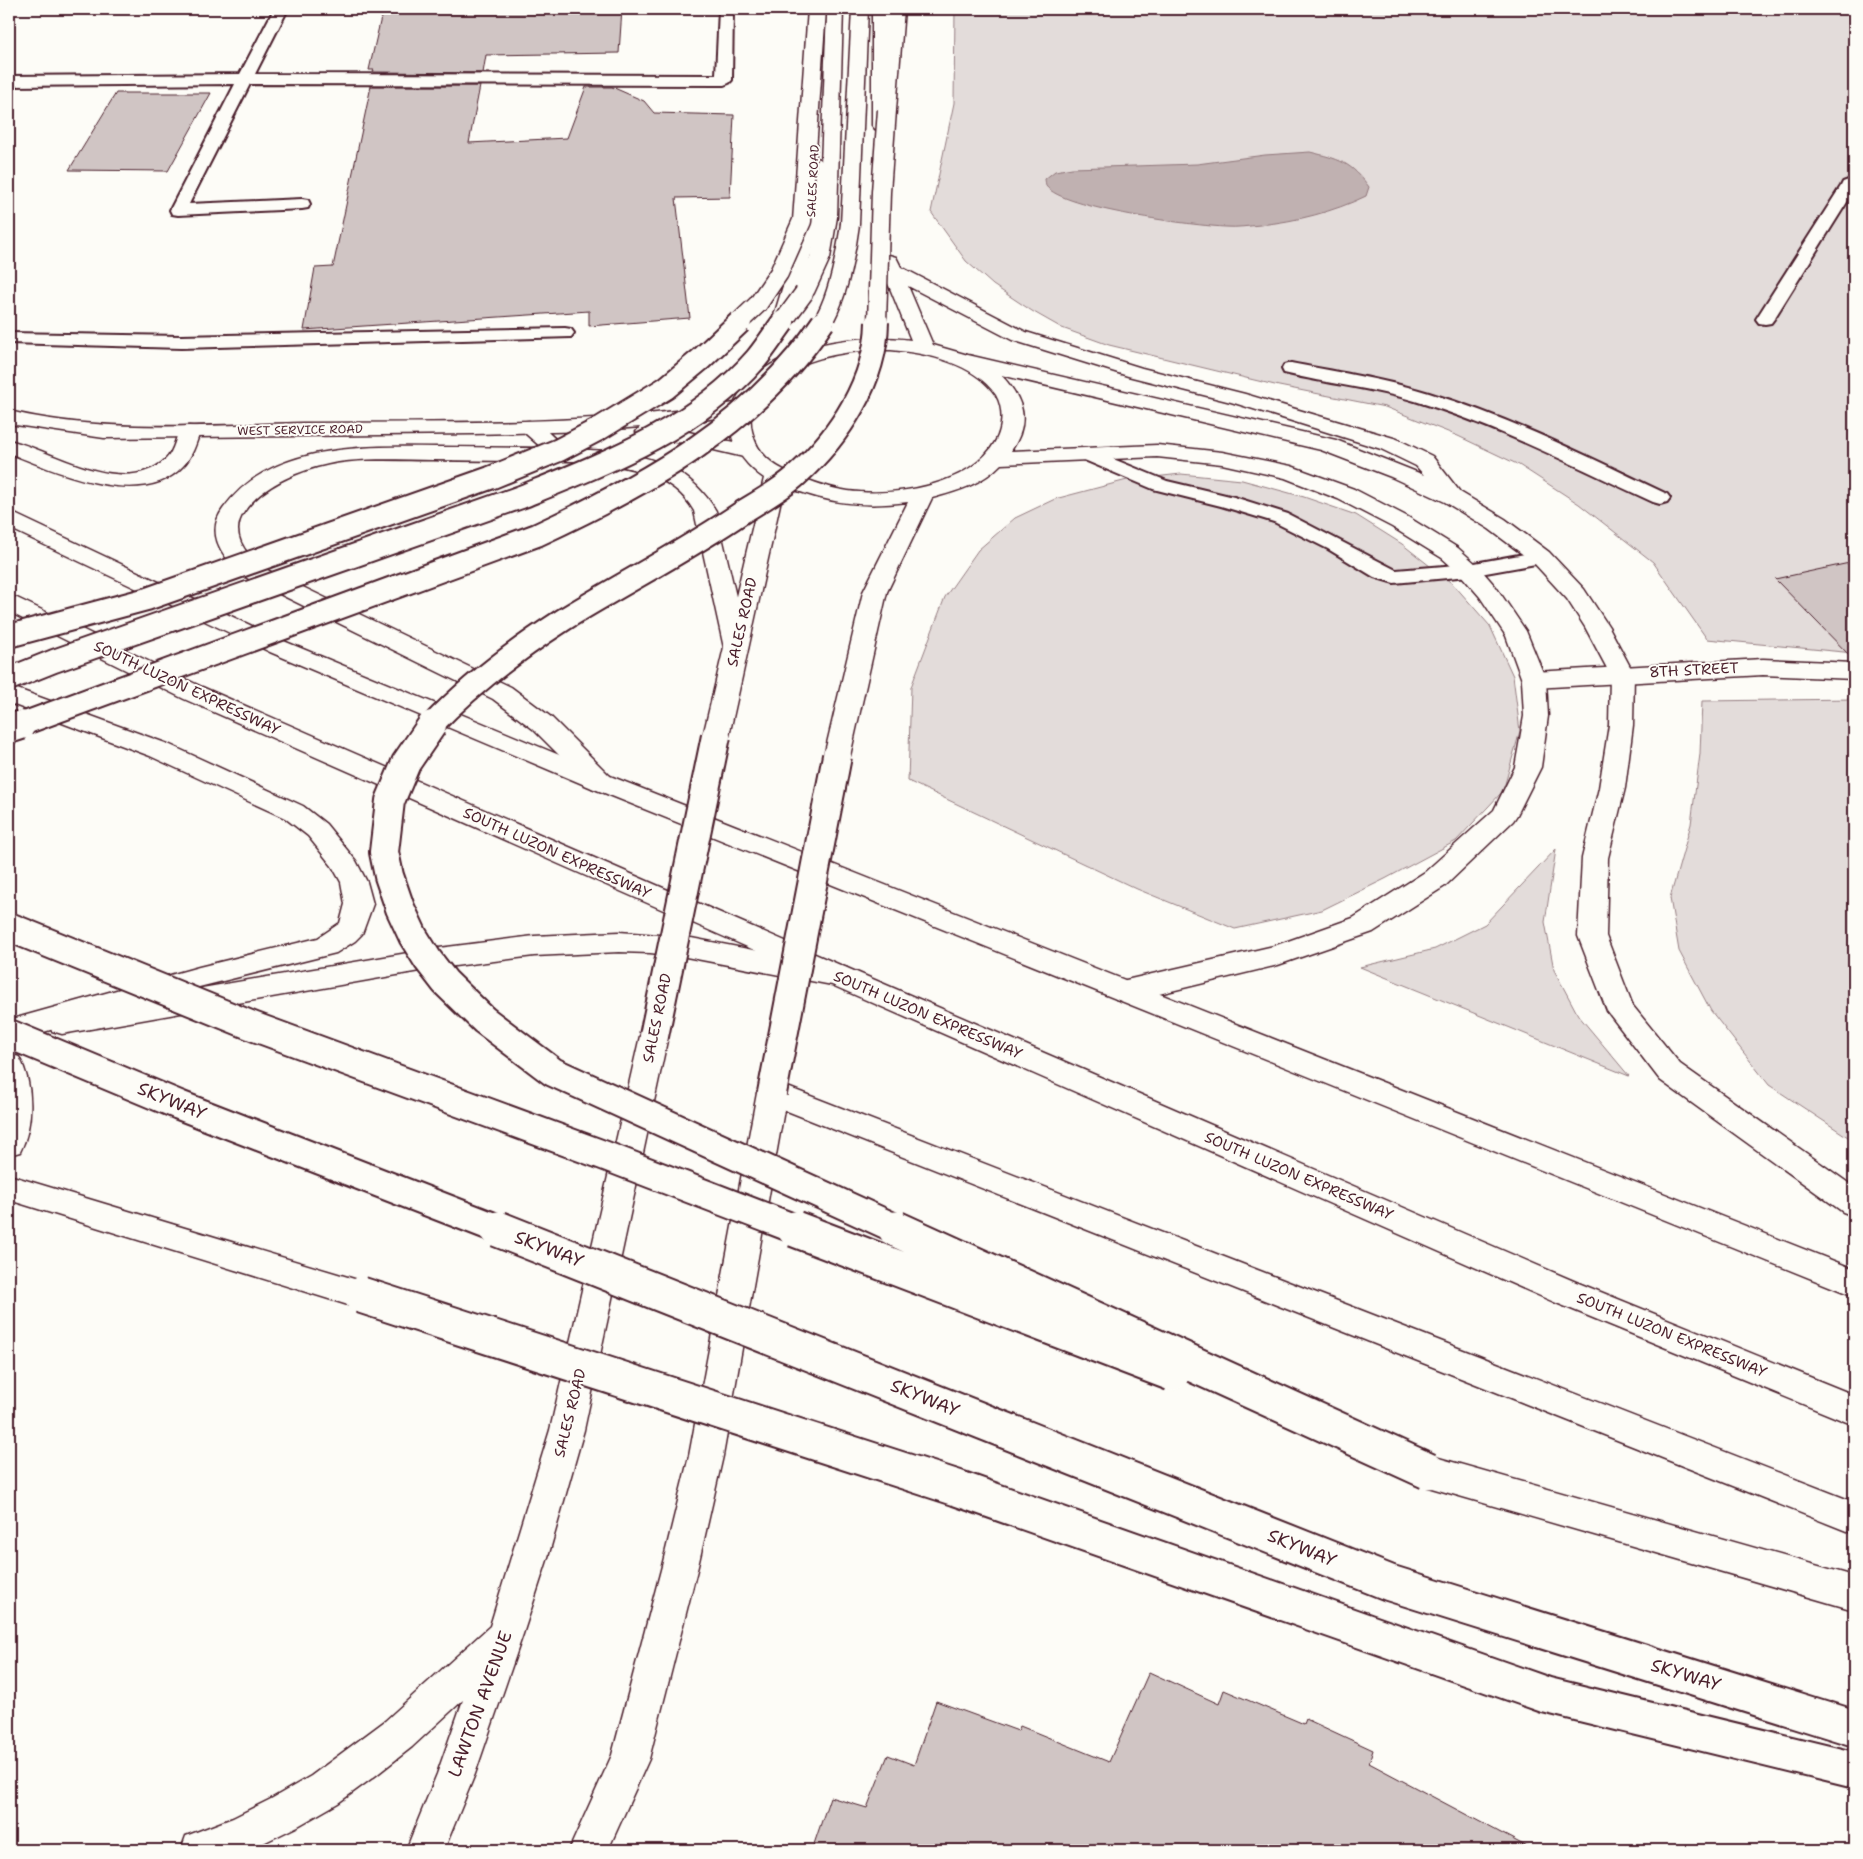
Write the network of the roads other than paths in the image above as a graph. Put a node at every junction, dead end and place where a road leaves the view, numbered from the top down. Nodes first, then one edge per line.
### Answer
1 (281, 9) edge
2 (726, 9) edge
3 (817, 9) edge
4 (822, 9) edge
5 (835, 9) edge
6 (860, 9) edge
7 (880, 9) edge
8 (896, 9) edge
9 (245, 79) junction
10 (9, 81) edge
11 (1854, 183) edge
12 (302, 204) dead end
13 (800, 264) junction
14 (892, 270) junction
15 (1765, 319) dead end
16 (565, 333) dead end
17 (9, 338) edge
18 (925, 349) junction
19 (962, 360) junction
20 (1291, 369) dead end
21 (766, 377) junction
22 (741, 408) junction
23 (9, 416) edge
24 (593, 425) junction
25 (529, 427) junction
26 (189, 432) junction
27 (646, 432) junction
28 (9, 446) edge
29 (748, 452) junction
30 (574, 455) junction
31 (1089, 455) junction
32 (997, 458) junction
33 (775, 476) junction
34 (923, 494) junction
35 (1453, 497) junction
36 (1660, 498) dead end
37 (9, 520) edge
38 (1541, 557) junction
39 (1469, 570) junction
40 (9, 603) edge
41 (9, 636) edge
42 (736, 648) junction
43 (1854, 672) edge
44 (1622, 674) junction
45 (9, 679) edge
46 (1534, 680) junction
47 (9, 694) edge
48 (9, 728) edge
49 (601, 782) junction
50 (9, 927) edge
51 (837, 975) junction
52 (1126, 991) junction
53 (9, 1032) edge
54 (9, 1065) edge
55 (772, 1093) junction
56 (9, 1143) edge
57 (9, 1187) edge
58 (1854, 1204) edge
59 (1854, 1283) edge
60 (1854, 1410) edge
61 (1428, 1471) junction
62 (1854, 1518) edge
63 (530, 1557) joint
64 (1854, 1593) edge
65 (505, 1634) junction
66 (1854, 1728) edge
67 (1854, 1770) edge
68 (200, 1850) edge
69 (425, 1850) edge
70 (588, 1850) edge

1 - 9 lane
2 - 9 lane
3 - 41 main road, bridge
4 - 13 main road, SALES ROAD
5 - 45 main road, bridge
6 - 48 main road, bridge
7 - 14 main road
8 - 61 main road, bridge
9 - 10 lane
9 - 12 lane
11 - 15 lane
13 - 21 main road, SALES ROAD
13 - 24 main road
14 - 18 main road
14 - 35 main road
16 - 17 lane
18 - 19 main road
18 - 21 main road
19 - 32 main road
19 - 35 main road
20 - 36 lane
21 - 22 main road
22 - 24 main road, WEST SERVICE ROAD
22 - 29 main road
23 - 26 main road, WEST SERVICE ROAD
24 - 25 main road, WEST SERVICE ROAD
24 - 27 main road, WEST SERVICE ROAD
25 - 26 main road, WEST SERVICE ROAD
25 - 30 main road
26 - 28 main road
27 - 29 main road, WEST SERVICE ROAD
27 - 30 main road
29 - 33 main road
30 - 42 main road
30 - 49 main road
31 - 32 main road
31 - 39 lane
31 - 39 main road
32 - 34 main road
33 - 34 main road
33 - 42 main road, SALES ROAD
34 - 55 main road, bridge
35 - 38 main road
37 - 49 main road
38 - 39 lane
38 - 44 main road
39 - 46 main road
40 - 51 main road, SOUTH LUZON EXPRESSWAY
42 - 63 main road, SALES ROAD, bridge
43 - 44 main road, 8TH STREET
44 - 46 main road, 8TH STREET
44 - 58 main road
46 - 52 main road
47 - 53 main road
49 - 52 main road
50 - 61 main road, bridge
51 - 53 main road
51 - 60 main road, SOUTH LUZON EXPRESSWAY
52 - 59 main road
53 - 66 main road, SKYWAY, bridge
54 - 56 main road
55 - 62 main road
55 - 70 main road, bridge
57 - 67 main road, bridge
61 - 64 main road
63 - 65 main road, LAWTON AVENUE
65 - 68 main road
65 - 69 main road, LAWTON AVENUE

